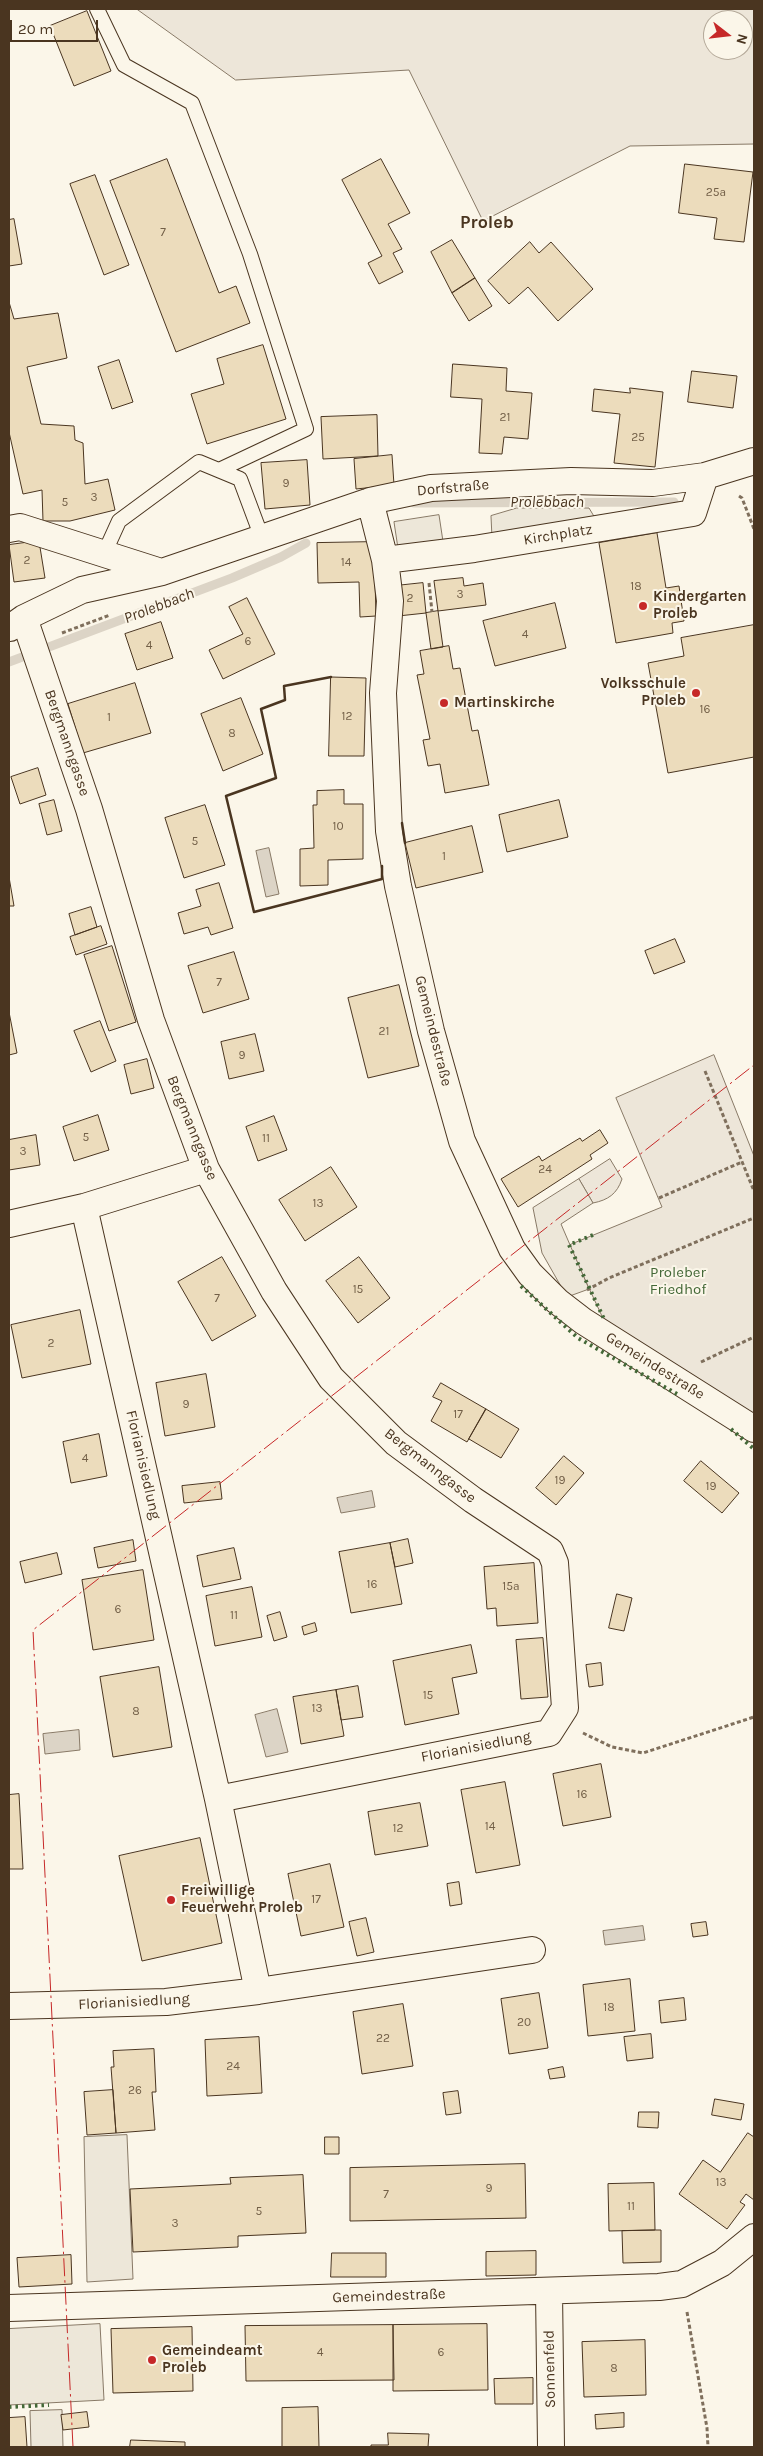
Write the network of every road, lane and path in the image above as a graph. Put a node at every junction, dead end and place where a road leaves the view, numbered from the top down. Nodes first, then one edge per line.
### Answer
1 (97, 9) edge
2 (753, 464) edge
3 (219, 470) junction
4 (705, 476) junction
5 (696, 506) junction
6 (372, 510) junction
7 (9, 529) edge
8 (754, 529) edge
9 (262, 538) junction
10 (104, 554) junction
11 (385, 560) junction
12 (162, 572) junction
13 (16, 624) edge
14 (705, 1071) dead end
15 (742, 1162) junction
16 (206, 1169) junction
17 (754, 1191) edge
18 (659, 1198) dead end
19 (84, 1207) junction
20 (754, 1218) edge
21 (9, 1224) edge
22 (589, 1289) dead end
23 (754, 1337) edge
24 (679, 1380) junction
25 (754, 1429) edge
26 (565, 1708) junction
27 (754, 1717) edge
28 (218, 1799) junction
29 (532, 1950) dead end
30 (258, 1991) junction
31 (9, 2006) edge
32 (754, 2237) edge
33 (682, 2284) junction
34 (549, 2290) junction
35 (9, 2308) edge
36 (551, 2447) edge
37 (708, 2447) edge

1 - 3 lane
2 - 4 street, Dorfstraße
3 - 9 lane
3 - 10 lane
4 - 5 street
4 - 6 street, Dorfstraße
5 - 8 path
5 - 11 street, Kirchplatz
6 - 9 street, Dorfstraße
6 - 11 street, Gemeindestraße
7 - 10 street
9 - 12 street, Dorfstraße
10 - 12 street
11 - 24 street, Gemeindestraße
12 - 13 street, Dorfstraße
13 - 16 street, Bergmanngasse
14 - 15 path
15 - 17 path
15 - 18 path
16 - 19 street
16 - 26 street, Bergmanngasse
19 - 21 street
19 - 28 street, Florianisiedlung
20 - 22 path
23 - 24 path
24 - 25 street, Gemeindestraße
26 - 27 path
26 - 28 street, Florianisiedlung
28 - 30 street, Florianisiedlung
29 - 30 street, Florianisiedlung
30 - 31 street, Florianisiedlung
32 - 33 street, Gemeindestraße
33 - 34 street, Gemeindestraße
33 - 37 path
34 - 35 street, Gemeindestraße
34 - 36 street, Sonnenfeld

